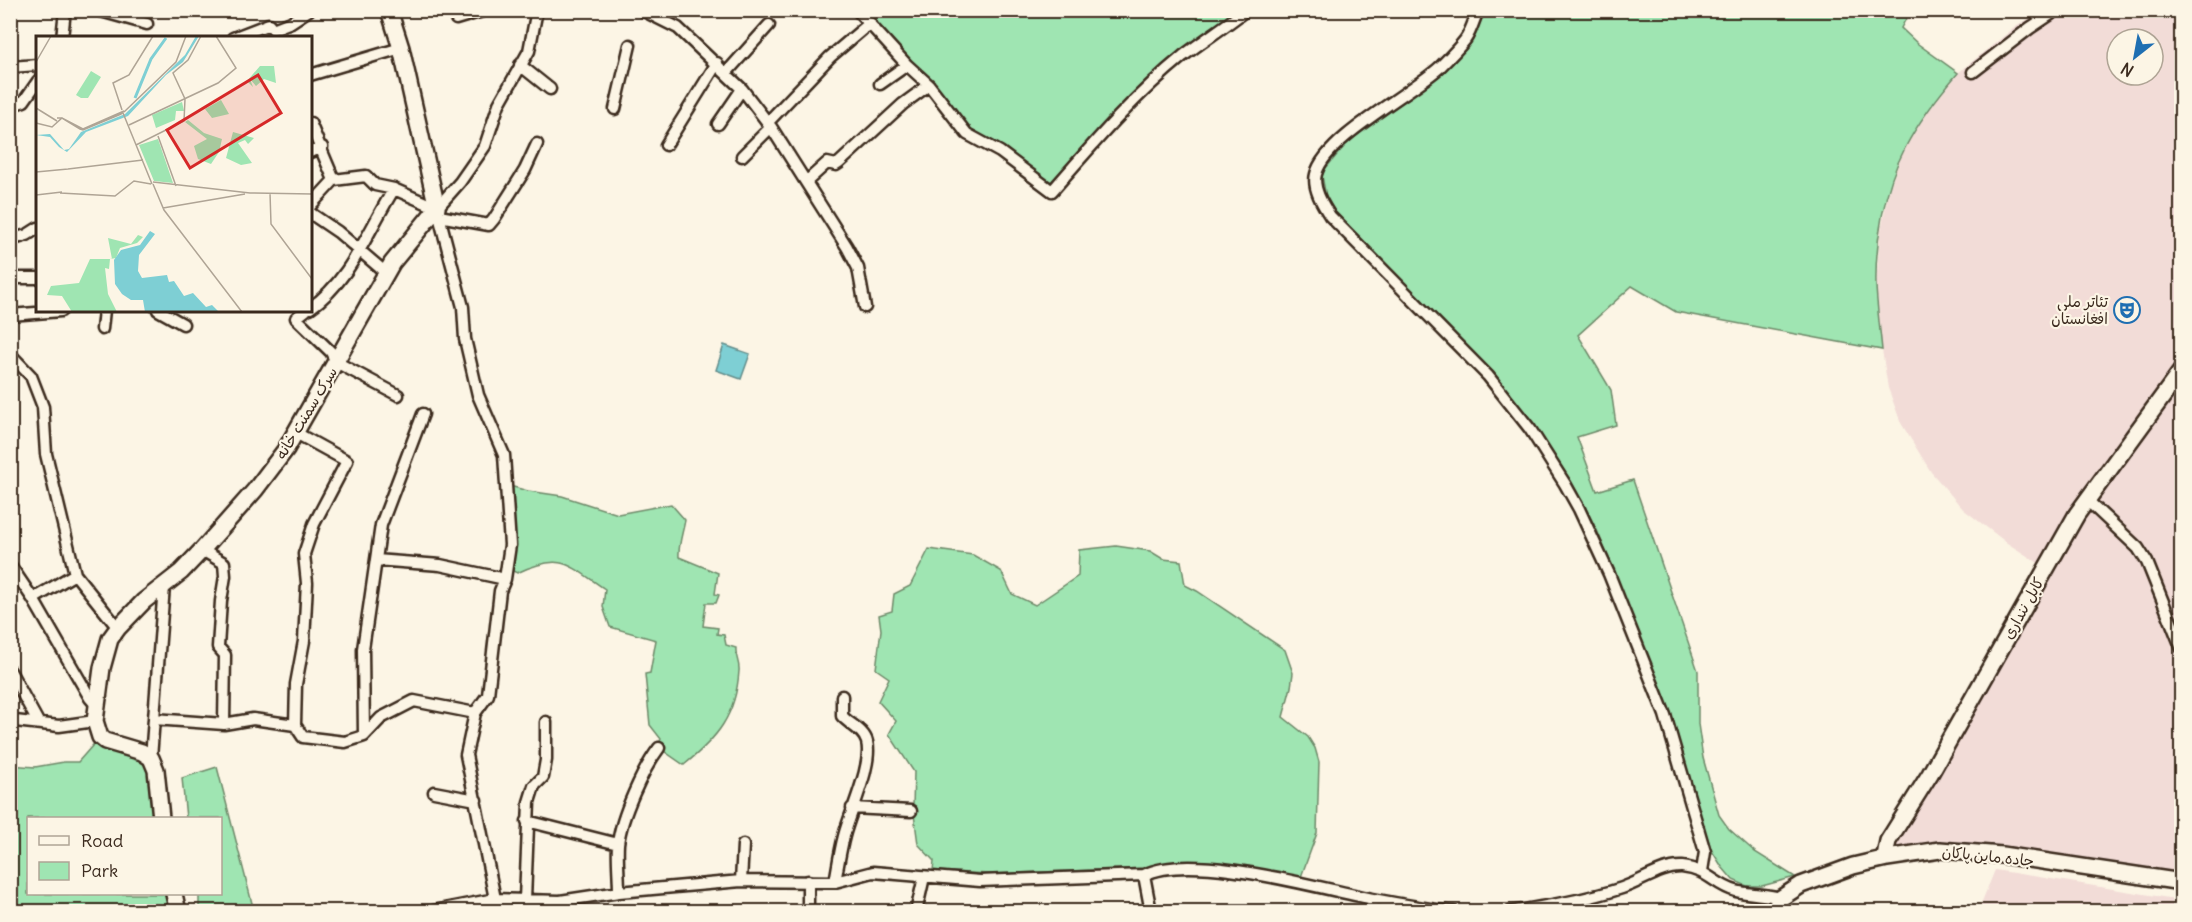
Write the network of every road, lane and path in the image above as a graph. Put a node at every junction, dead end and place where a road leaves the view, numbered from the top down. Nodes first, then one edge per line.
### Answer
1 (65, 10) edge
2 (97, 10) edge
3 (309, 10) edge
4 (389, 10) edge
5 (452, 10) edge
6 (486, 10) edge
7 (537, 10) edge
8 (642, 10) edge
9 (857, 10) edge
10 (1246, 10) edge
11 (1478, 10) edge
12 (2054, 12) edge
13 (870, 23) junction
14 (147, 24) dead end
15 (769, 25) dead end
16 (62, 36) edge
17 (237, 36) edge
18 (630, 45) dead end
19 (401, 48) junction
20 (717, 63) junction
21 (36, 65) edge
22 (520, 65) junction
23 (907, 65) junction
24 (10, 67) edge
25 (727, 72) junction
26 (1973, 72) dead end
27 (312, 74) edge
28 (36, 84) edge
29 (880, 84) dead end
30 (929, 85) junction
31 (550, 89) dead end
32 (742, 89) junction
33 (10, 106) edge
34 (615, 109) dead end
35 (718, 124) dead end
36 (769, 125) junction
37 (312, 127) edge
38 (537, 144) dead end
39 (666, 145) dead end
40 (322, 147) junction
41 (312, 151) edge
42 (742, 156) dead end
43 (334, 180) junction
44 (806, 182) junction
45 (394, 189) junction
46 (312, 204) edge
47 (438, 212) junction
48 (312, 214) edge
49 (36, 229) edge
50 (10, 240) edge
51 (358, 251) junction
52 (386, 273) junction
53 (10, 278) edge
54 (36, 278) edge
55 (312, 307) edge
56 (865, 308) dead end
57 (48, 312) edge
58 (104, 312) edge
59 (162, 312) edge
60 (304, 312) edge
61 (10, 315) edge
62 (183, 324) dead end
63 (102, 329) dead end
64 (12, 359) edge
65 (336, 363) junction
66 (2181, 370) edge
67 (398, 395) dead end
68 (423, 414) dead end
69 (296, 433) junction
70 (2088, 501) junction
71 (202, 550) junction
72 (376, 561) junction
73 (10, 565) edge
74 (75, 574) junction
75 (505, 579) junction
76 (164, 586) junction
77 (33, 599) junction
78 (118, 628) junction
79 (2181, 649) edge
80 (10, 671) edge
81 (842, 696) dead end
82 (475, 713) junction
83 (96, 714) junction
84 (10, 717) edge
85 (154, 719) junction
86 (38, 722) junction
87 (546, 722) dead end
88 (224, 724) junction
89 (295, 725) junction
90 (364, 736) junction
91 (659, 748) dead end
92 (151, 758) junction
93 (434, 792) dead end
94 (476, 800) junction
95 (852, 808) junction
96 (911, 811) dead end
97 (161, 817) edge
98 (527, 821) junction
99 (618, 844) junction
100 (743, 845) dead end
101 (1887, 858) junction
102 (1702, 871) junction
103 (1144, 875) junction
104 (924, 877) junction
105 (741, 881) junction
106 (808, 881) junction
107 (835, 882) junction
108 (2181, 882) edge
109 (619, 892) junction
110 (174, 895) edge
111 (495, 899) junction
112 (519, 899) junction
113 (1372, 899) junction
114 (1777, 905) edge
115 (559, 906) edge
116 (178, 912) edge
117 (428, 912) edge
118 (514, 912) edge
119 (808, 912) edge
120 (916, 912) edge
121 (1151, 912) edge
122 (1371, 912) edge
123 (1454, 912) edge
124 (1510, 912) edge

1 - 16 street
2 - 14 street
3 - 17 street
4 - 19 street
5 - 6 street
7 - 22 street
8 - 20 street
9 - 13 street
10 - 30 street
11 - 102 street
12 - 26 street
13 - 23 street
13 - 36 street
15 - 25 street
18 - 34 street
19 - 27 street
19 - 47 street
20 - 25 street
20 - 39 street
21 - 24 street
22 - 31 street
22 - 47 street
23 - 29 street
23 - 30 street
25 - 32 street
28 - 33 street
30 - 44 street
32 - 35 street
32 - 36 street
36 - 42 street
36 - 44 street
37 - 40 street
38 - 47 street
40 - 41 street
40 - 43 street
43 - 45 street
43 - 46 street
44 - 56 street
45 - 47 street
45 - 51 street
47 - 52 street, سرک سمنت خانه
47 - 75 street
48 - 51 street
49 - 50 street
51 - 52 street
51 - 55 street
52 - 65 street, سرک سمنت خانه
53 - 54 street
57 - 61 street
58 - 63 street
59 - 62 street
60 - 65 street
64 - 74 street
65 - 67 street
65 - 69 street, سرک سمنت خانه
66 - 70 street, کابل ننداری
68 - 72 street
69 - 71 street, سرک سمنت خانه
69 - 89 street
70 - 79 street
70 - 101 street, کابل ننداری
71 - 76 street, سرک سمنت خانه
71 - 88 street
72 - 75 street
72 - 90 street
73 - 77 street
74 - 77 street
74 - 78 street
75 - 82 street
76 - 78 street, سرک سمنت خانه
76 - 85 street
77 - 83 street
78 - 83 street, سرک سمنت خانه
80 - 86 street
81 - 95 street
82 - 90 street
82 - 94 street
83 - 86 street
83 - 92 street
84 - 86 street
85 - 88 street
85 - 92 street
87 - 98 street
88 - 89 street
89 - 90 street
91 - 99 street
92 - 97 street
93 - 94 street
94 - 111 street
95 - 96 street
95 - 107 street
98 - 99 street
98 - 112 street
99 - 109 street
100 - 105 street
101 - 108 street, جاده ماین پاکان
101 - 114 street, جاده ماین پاکان
102 - 114 street
102 - 124 street
103 - 104 street
103 - 113 street
103 - 121 street
104 - 107 street
104 - 120 street
105 - 106 street
105 - 109 street
106 - 107 street
106 - 119 street
109 - 115 street
110 - 116 street
111 - 112 street
111 - 117 street
112 - 115 street
112 - 118 street
113 - 122 street
113 - 123 street

